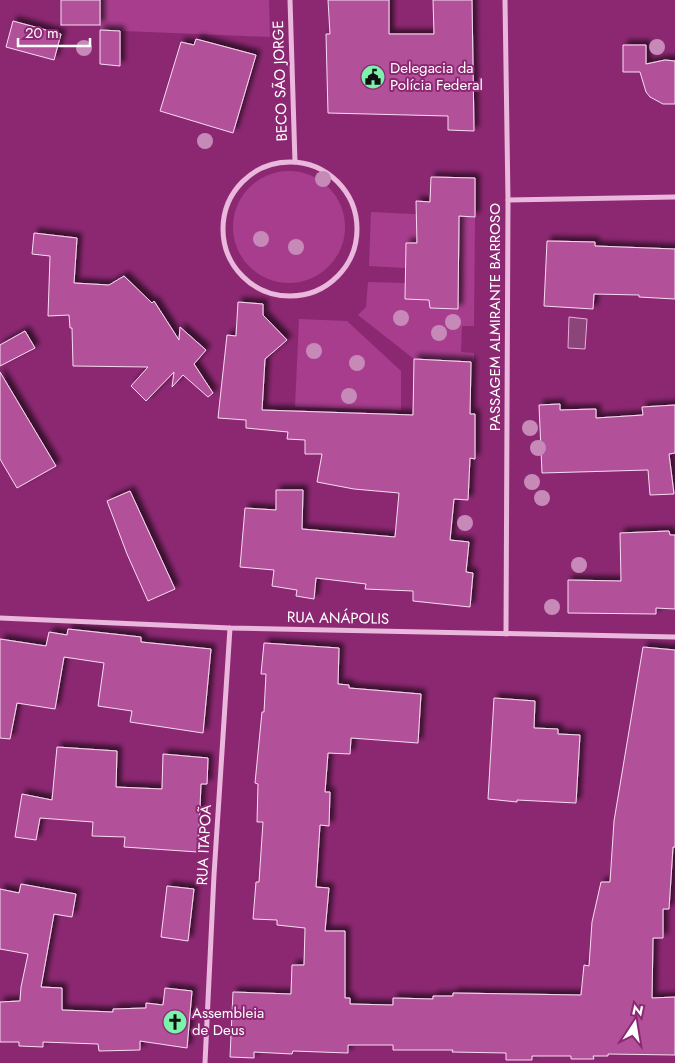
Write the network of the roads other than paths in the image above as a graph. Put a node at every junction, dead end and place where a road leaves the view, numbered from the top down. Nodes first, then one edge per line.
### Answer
1 (290, 0) edge
2 (505, 0) edge
3 (295, 162) junction
4 (675, 197) edge
5 (508, 200) junction
6 (0, 618) edge
7 (230, 628) junction
8 (506, 634) junction
9 (675, 637) edge
10 (205, 1063) edge

1 - 3 street, BECO SÃO JORGE
2 - 5 street, PASSAGEM ALMIRANTE BARROSO
3 - 3 street, BECO SÃO JORGE
4 - 5 street
5 - 8 street, PASSAGEM ALMIRANTE BARROSO
6 - 7 street, RUA ANÁPOLIS
7 - 8 street, RUA ANÁPOLIS
7 - 10 street, RUA ITAPOÃ
8 - 9 street, RUA ANÁPOLIS

